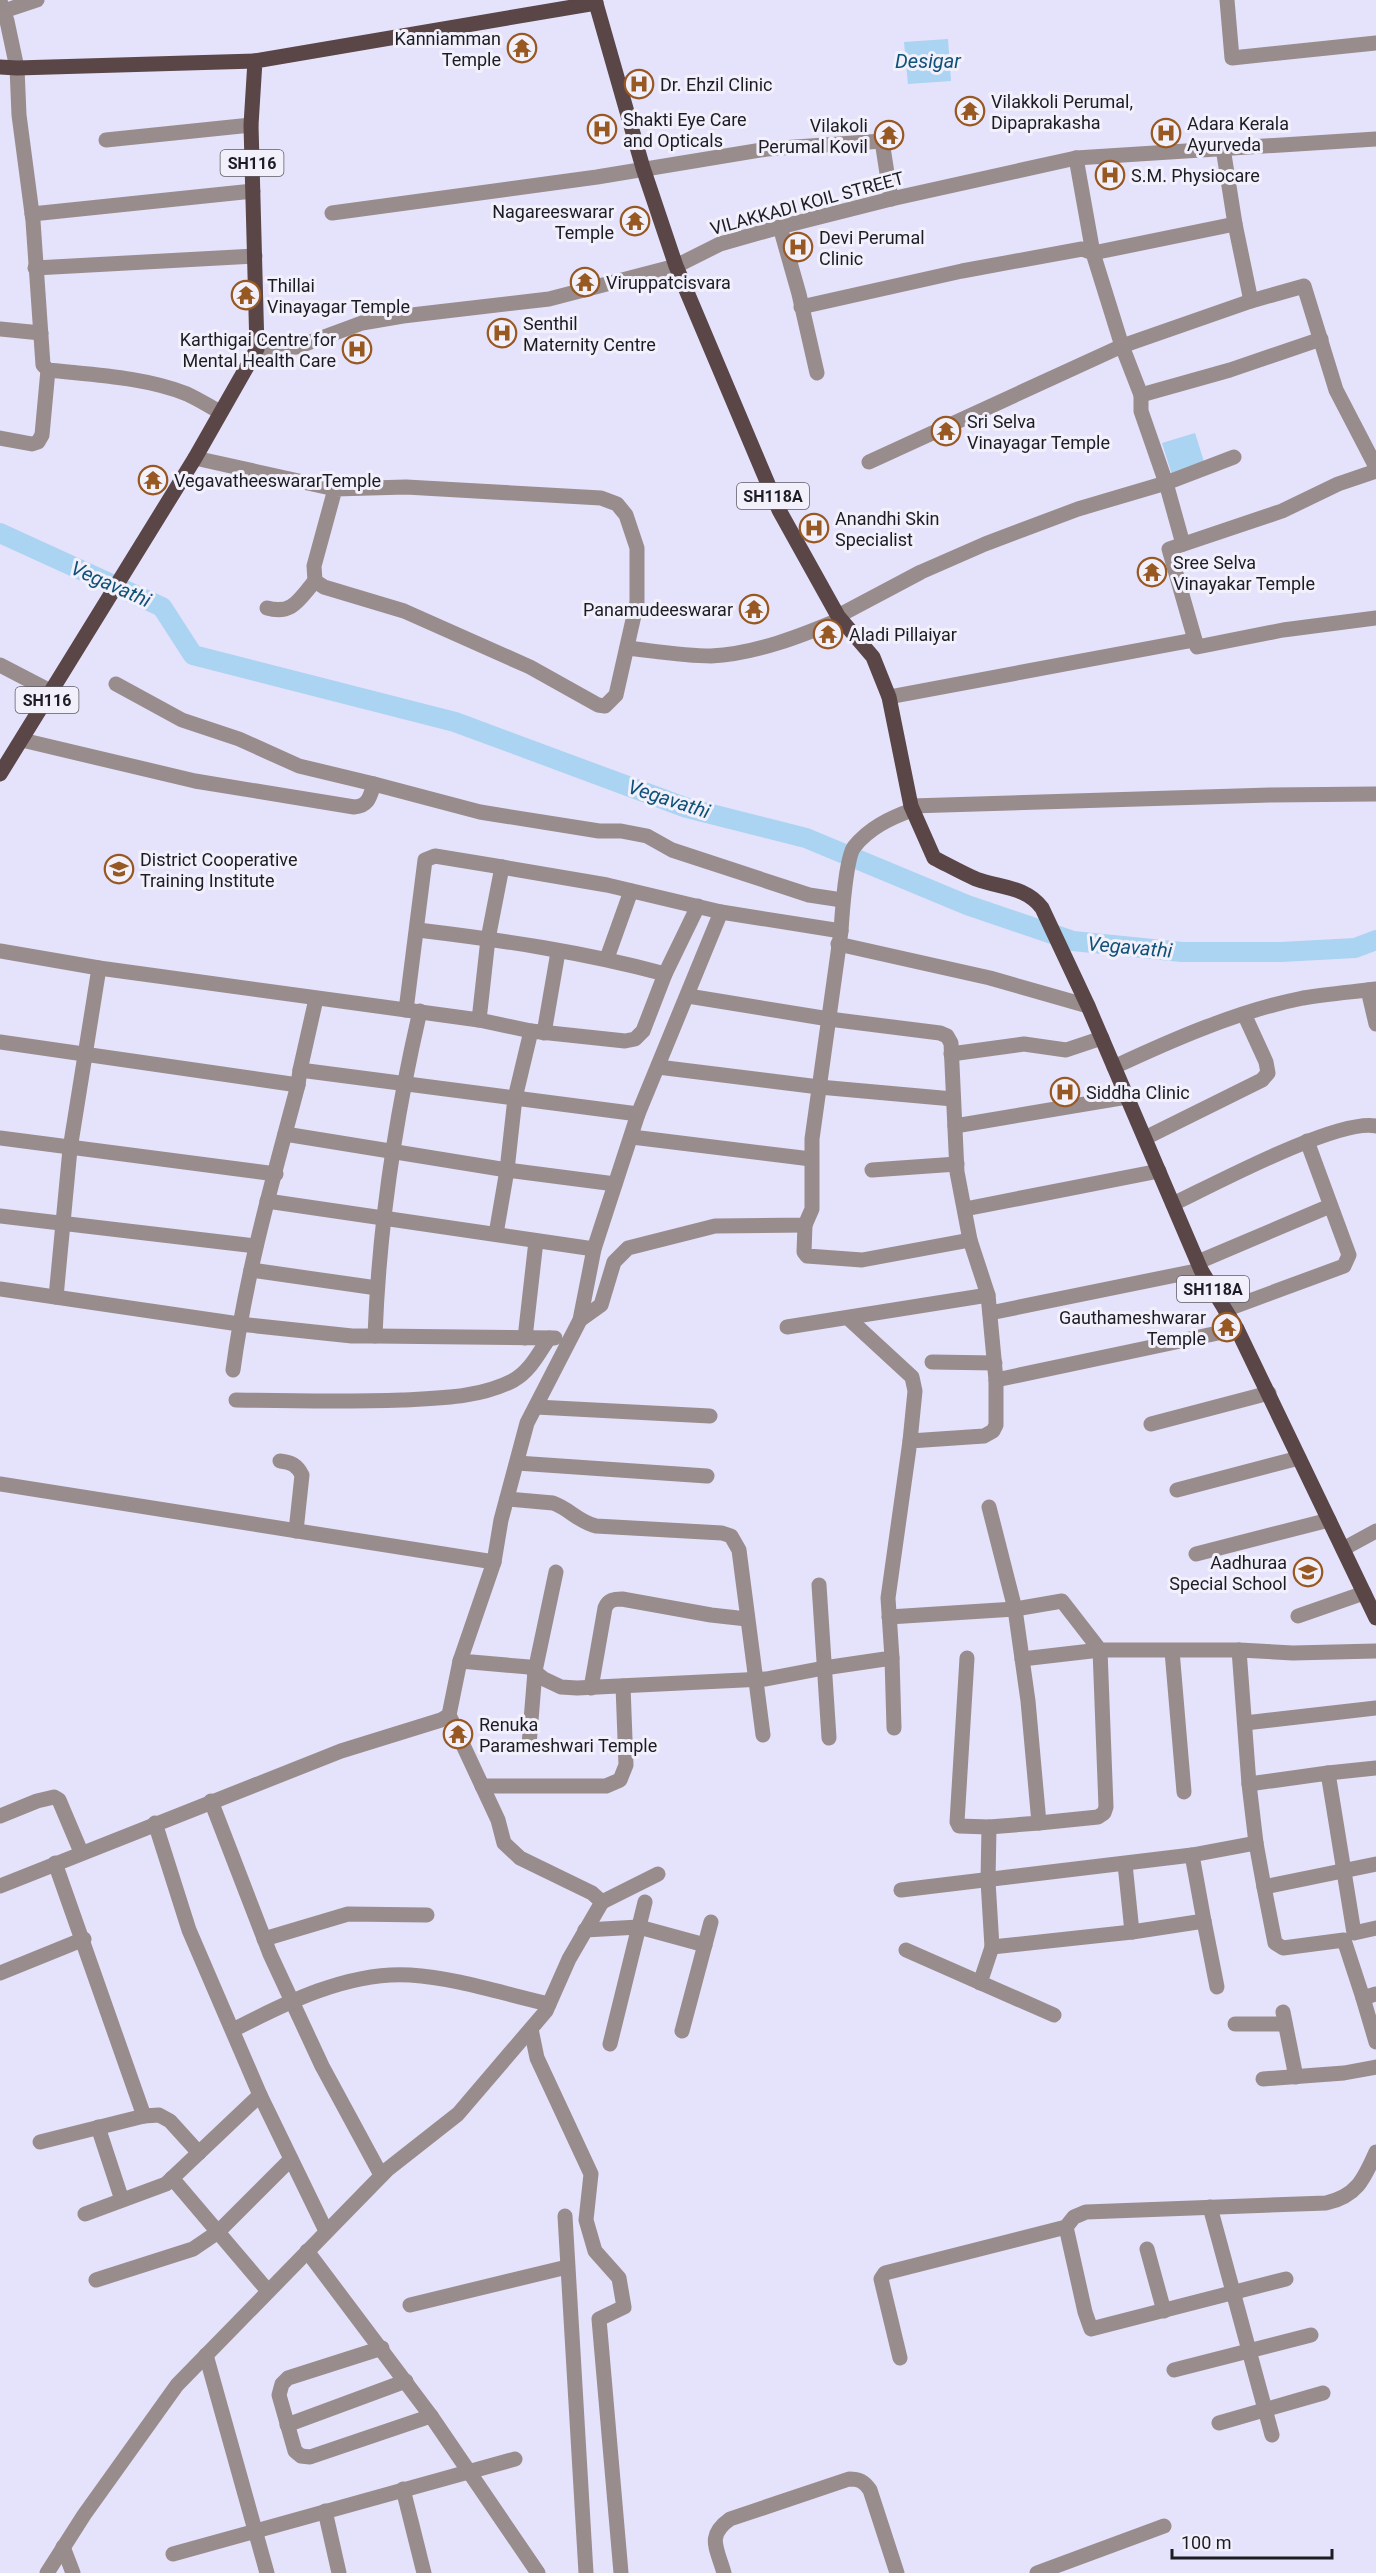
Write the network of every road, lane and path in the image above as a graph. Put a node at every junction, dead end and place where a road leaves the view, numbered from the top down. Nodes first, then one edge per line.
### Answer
1 (37, 0) edge
2 (1227, 0) edge
3 (596, 1) edge
4 (2, 6) edge
5 (1376, 43) edge
6 (255, 61) junction
7 (0, 67) edge
8 (16, 68) junction
9 (251, 124) junction
10 (1376, 139) edge
11 (106, 140) dead end
12 (1223, 148) junction
13 (1076, 158) junction
14 (643, 168) junction
15 (253, 191) junction
16 (891, 199) junction
17 (332, 213) dead end
18 (32, 214) junction
19 (1235, 224) junction
20 (780, 227) junction
21 (1094, 253) junction
22 (255, 256) junction
23 (676, 266) junction
24 (35, 268) junction
25 (1251, 301) junction
26 (801, 307) junction
27 (0, 329) edge
28 (41, 333) junction
29 (1321, 339) junction
30 (1122, 346) junction
31 (257, 349) junction
32 (48, 370) junction
33 (817, 373) dead end
34 (1141, 395) junction
35 (220, 412) junction
36 (0, 438) edge
37 (195, 458) junction
38 (1234, 458) dead end
39 (869, 462) dead end
40 (1376, 469) edge
41 (1166, 483) junction
42 (335, 489) junction
43 (1183, 544) junction
44 (315, 581) junction
45 (267, 608) dead end
46 (840, 618) junction
47 (1376, 618) edge
48 (1195, 640) junction
49 (627, 648) junction
50 (0, 665) edge
51 (116, 684) dead end
52 (52, 692) junction
53 (889, 697) junction
54 (22, 740) junction
55 (0, 774) edge
56 (374, 784) junction
57 (1376, 794) edge
58 (912, 808) junction
59 (502, 867) junction
60 (631, 891) junction
61 (844, 895) junction
62 (698, 906) junction
63 (721, 912) junction
64 (417, 930) junction
65 (839, 937) junction
66 (488, 939) junction
67 (0, 951) edge
68 (558, 952) junction
69 (607, 958) junction
70 (99, 968) junction
71 (665, 974) junction
72 (1372, 989) edge
73 (688, 996) junction
74 (316, 999) junction
75 (1088, 1006) junction
76 (413, 1011) junction
77 (1244, 1014) junction
78 (829, 1019) junction
79 (479, 1020) junction
80 (1376, 1024) edge
81 (538, 1032) junction
82 (1101, 1038) junction
83 (0, 1042) edge
84 (951, 1054) junction
85 (84, 1056) junction
86 (658, 1067) junction
87 (1114, 1067) junction
88 (299, 1077) junction
89 (403, 1084) junction
90 (819, 1087) junction
91 (1127, 1097) junction
92 (515, 1098) junction
93 (953, 1098) junction
94 (638, 1114) junction
95 (955, 1126) junction
96 (1376, 1126) edge
97 (285, 1134) junction
98 (632, 1137) junction
99 (0, 1138) edge
100 (1145, 1138) junction
101 (1307, 1141) junction
102 (70, 1149) junction
103 (392, 1152) junction
104 (811, 1159) junction
105 (957, 1164) junction
106 (507, 1170) junction
107 (872, 1170) dead end
108 (1159, 1172) junction
109 (276, 1174) junction
110 (615, 1184) junction
111 (267, 1202) junction
112 (1173, 1204) junction
113 (1330, 1206) junction
114 (964, 1209) junction
115 (0, 1216) edge
116 (383, 1218) junction
117 (805, 1224) junction
118 (63, 1225) junction
119 (496, 1234) junction
120 (970, 1240) junction
121 (536, 1241) junction
122 (256, 1246) junction
123 (594, 1249) junction
124 (1199, 1266) junction
125 (251, 1270) junction
126 (377, 1288) junction
127 (0, 1289) edge
128 (988, 1295) junction
129 (56, 1297) junction
130 (1225, 1310) junction
131 (990, 1313) junction
132 (848, 1318) junction
133 (579, 1320) junction
134 (239, 1324) junction
135 (787, 1327) dead end
136 (1237, 1329) junction
137 (375, 1336) junction
138 (570, 1337) junction
139 (525, 1338) junction
140 (549, 1338) junction
141 (932, 1362) dead end
142 (994, 1363) junction
143 (233, 1370) dead end
144 (996, 1380) junction
145 (1269, 1393) junction
146 (236, 1400) dead end
147 (536, 1407) junction
148 (710, 1416) dead end
149 (1151, 1424) dead end
150 (910, 1441) junction
151 (1299, 1458) junction
152 (280, 1461) dead end
153 (517, 1463) junction
154 (707, 1476) dead end
155 (0, 1484) edge
156 (1177, 1490) dead end
157 (507, 1499) junction
158 (989, 1507) dead end
159 (1329, 1520) junction
160 (296, 1531) junction
161 (1376, 1531) edge
162 (1342, 1549) junction
163 (1196, 1554) dead end
164 (494, 1562) junction
165 (556, 1572) dead end
166 (819, 1585) dead end
167 (1364, 1593) junction
168 (1016, 1609) junction
169 (1298, 1616) dead end
170 (890, 1617) junction
171 (1376, 1618) edge
172 (747, 1619) junction
173 (1100, 1650) junction
174 (1239, 1650) junction
175 (1172, 1651) junction
176 (1376, 1651) edge
177 (892, 1658) junction
178 (967, 1658) dead end
179 (1022, 1659) junction
180 (460, 1661) junction
181 (824, 1668) junction
182 (535, 1671) junction
183 (757, 1679) junction
184 (623, 1686) junction
185 (591, 1688) junction
186 (1376, 1708) edge
187 (449, 1715) junction
188 (1245, 1723) junction
189 (894, 1728) dead end
190 (763, 1735) dead end
191 (829, 1738) dead end
192 (529, 1745) dead end
193 (1376, 1768) edge
194 (1328, 1773) junction
195 (1248, 1784) junction
196 (482, 1786) junction
197 (1184, 1792) dead end
198 (211, 1801) junction
199 (0, 1816) edge
200 (155, 1823) junction
201 (1039, 1823) junction
202 (989, 1827) junction
203 (1256, 1843) junction
204 (81, 1852) junction
205 (1192, 1855) junction
206 (55, 1863) junction
207 (1125, 1864) junction
208 (1376, 1864) edge
209 (1343, 1872) junction
210 (658, 1874) dead end
211 (988, 1881) junction
212 (0, 1886) edge
213 (1264, 1887) junction
214 (901, 1890) dead end
215 (602, 1902) junction
216 (645, 1902) dead end
217 (427, 1915) dead end
218 (1204, 1921) junction
219 (711, 1922) dead end
220 (639, 1927) junction
221 (1376, 1928) edge
222 (585, 1930) junction
223 (1132, 1932) junction
224 (1349, 1936) junction
225 (84, 1939) junction
226 (264, 1939) junction
227 (705, 1946) junction
228 (992, 1947) junction
229 (906, 1950) dead end
230 (0, 1973) edge
231 (980, 1983) junction
232 (1217, 1987) dead end
233 (1366, 1992) edge
234 (291, 2000) junction
235 (549, 2004) junction
236 (1054, 2015) dead end
237 (1235, 2024) dead end
238 (531, 2029) junction
239 (233, 2030) junction
240 (682, 2031) dead end
241 (1376, 2042) edge
242 (610, 2044) dead end
243 (1376, 2067) edge
244 (1296, 2076) junction
245 (1263, 2079) dead end
246 (260, 2095) junction
247 (144, 2116) junction
248 (98, 2127) junction
249 (40, 2142) dead end
250 (1376, 2152) edge
251 (199, 2153) junction
252 (291, 2158) junction
253 (381, 2175) junction
254 (172, 2178) junction
255 (122, 2200) junction
256 (1210, 2207) junction
257 (85, 2214) dead end
258 (565, 2216) dead end
259 (1066, 2227) junction
260 (326, 2231) junction
261 (218, 2232) junction
262 (1147, 2249) dead end
263 (307, 2251) junction
264 (567, 2266) junction
265 (1286, 2279) dead end
266 (96, 2280) dead end
267 (268, 2291) junction
268 (1233, 2293) junction
269 (410, 2305) dead end
270 (1164, 2311) junction
271 (1311, 2335) dead end
272 (382, 2348) junction
273 (1249, 2350) junction
274 (206, 2355) junction
275 (900, 2358) dead end
276 (1174, 2370) dead end
277 (406, 2381) junction
278 (1323, 2393) dead end
279 (1265, 2410) junction
280 (431, 2416) junction
281 (1220, 2422) dead end
282 (287, 2425) junction
283 (1272, 2434) dead end
284 (515, 2459) dead end
285 (468, 2471) junction
286 (403, 2489) junction
287 (325, 2511) junction
288 (1164, 2526) dead end
289 (255, 2531) junction
290 (63, 2547) junction
291 (173, 2554) dead end
292 (46, 2573) edge
293 (73, 2573) edge
294 (267, 2573) edge
295 (339, 2573) edge
296 (424, 2573) edge
297 (538, 2573) edge
298 (586, 2573) edge
299 (621, 2573) edge
300 (724, 2573) edge
301 (897, 2573) edge
302 (1037, 2573) edge

1 - 4 street
2 - 5 street
3 - 6 main road
3 - 14 main road, SH118A
4 - 8 street
6 - 8 main road
6 - 9 main road, SH116
7 - 8 main road
8 - 18 street
9 - 11 street
9 - 15 main road, SH116
10 - 12 street, VILAKKADI KOIL STREET
12 - 13 street, VILAKKADI KOIL STREET
12 - 19 street
13 - 16 street, VILAKKADI KOIL STREET
13 - 21 street
14 - 16 street
14 - 17 street
14 - 23 main road, SH118A
15 - 18 street
15 - 22 main road, SH116
16 - 20 street, VILAKKADI KOIL STREET
18 - 24 street
19 - 21 street
19 - 25 street
20 - 23 street, VILAKKADI KOIL STREET
20 - 26 street
21 - 26 street
21 - 30 street
22 - 24 street
22 - 31 main road, SH116
23 - 31 street, VILAKKADI KOIL STREET
23 - 46 main road, SH118A
24 - 28 street
25 - 29 street
25 - 30 street
26 - 33 street
27 - 28 street
28 - 32 street
29 - 34 street
29 - 40 street
30 - 34 street
30 - 39 street
31 - 35 main road, SH116
32 - 35 street
32 - 36 street
34 - 41 street
35 - 37 main road, SH116
37 - 42 street
37 - 52 main road, SH116
38 - 41 street
40 - 43 street
41 - 43 street
41 - 46 street
42 - 44 street
42 - 49 street
43 - 48 street
44 - 45 street
44 - 49 street
46 - 49 street
46 - 53 main road, SH118A
47 - 48 street
48 - 53 street
50 - 52 street
51 - 56 street
52 - 54 main road, SH116
53 - 58 main road, SH118A
54 - 55 main road, SH116
54 - 56 street
56 - 61 street
57 - 58 street
58 - 61 street
58 - 75 main road, SH118A
59 - 60 street
59 - 64 street
59 - 66 street
60 - 62 street
60 - 69 street
61 - 65 street
62 - 63 street
62 - 71 street
63 - 65 street
63 - 73 street
64 - 66 street
64 - 76 street
65 - 75 street
65 - 78 street
66 - 68 street
66 - 79 street
67 - 70 street
68 - 69 street
68 - 81 street
69 - 71 street
70 - 74 street
70 - 85 street
71 - 81 street
72 - 77 street
72 - 80 street
73 - 78 street
73 - 86 street
74 - 76 street
74 - 88 street
75 - 82 main road, SH118A
76 - 79 street
76 - 89 street
77 - 87 street
77 - 100 street
78 - 84 street
78 - 90 street
79 - 81 street
81 - 92 street
82 - 84 street
82 - 87 main road, SH118A
83 - 85 street
84 - 93 street
85 - 88 street
85 - 102 street
86 - 90 street
86 - 94 street
87 - 91 main road, SH118A
88 - 89 street
88 - 97 street
89 - 92 street
89 - 103 street
90 - 93 street
90 - 104 street
91 - 95 street
91 - 100 main road, SH118A
92 - 94 street
92 - 106 street
93 - 95 street
94 - 98 street
95 - 105 street
96 - 101 street
97 - 103 street
97 - 109 street
98 - 104 street
98 - 110 street
99 - 102 street
100 - 108 main road, SH118A
101 - 112 street
101 - 113 street
102 - 109 street
102 - 118 street
103 - 106 street
103 - 116 street
104 - 117 street
105 - 107 street
105 - 114 street
106 - 110 street
106 - 119 street
108 - 112 main road, SH118A
108 - 114 street
109 - 111 street
110 - 123 street
111 - 116 street
111 - 122 street
112 - 124 main road, SH118A
113 - 124 street
113 - 130 street
114 - 120 street
115 - 118 street
116 - 119 street
116 - 126 street
117 - 120 street
117 - 133 street
118 - 122 street
118 - 129 street
119 - 121 street
120 - 128 street
121 - 123 street
121 - 139 street
122 - 125 street
123 - 133 street
124 - 130 main road, SH118A
124 - 131 street
125 - 126 street
125 - 134 street
126 - 137 street
127 - 129 street
128 - 131 street
128 - 132 street
129 - 134 street
130 - 136 main road, SH118A
131 - 142 street
132 - 135 street
132 - 150 street
133 - 138 street
134 - 137 street
134 - 143 street
136 - 144 street
136 - 145 main road, SH118A
137 - 139 street
138 - 140 street
138 - 147 street
139 - 140 street
140 - 146 street
141 - 142 street
142 - 144 street
144 - 150 street
145 - 149 street
145 - 151 main road, SH118A
147 - 148 street
147 - 153 street
150 - 170 street
151 - 156 street
151 - 159 main road, SH118A
152 - 160 street
153 - 154 street
153 - 157 street
155 - 160 street
157 - 164 street
157 - 172 street
158 - 168 street
159 - 162 main road, SH118A
159 - 163 street
160 - 164 street
161 - 162 street
162 - 167 main road, SH118A
164 - 180 street
165 - 182 street
166 - 181 street
167 - 169 street
167 - 171 main road, SH118A
168 - 170 street
168 - 173 street
168 - 179 street
170 - 177 street
172 - 183 street
172 - 185 street
173 - 175 street
173 - 179 street
173 - 201 street
174 - 175 street
174 - 176 street
174 - 188 street
175 - 197 street
177 - 181 street
177 - 189 street
178 - 202 street
179 - 201 street
180 - 182 street
180 - 187 street
181 - 183 street
181 - 191 street
182 - 185 street
182 - 192 street
183 - 184 street
183 - 190 street
184 - 185 street
184 - 196 street
186 - 188 street
187 - 196 street
187 - 198 street
188 - 195 street
193 - 194 street
194 - 195 street
194 - 209 street
195 - 203 street
196 - 215 street
198 - 200 street
198 - 226 street
199 - 204 street
200 - 204 street
200 - 239 street
201 - 202 street
202 - 211 street
203 - 205 street
203 - 213 street
204 - 206 street
205 - 207 street
205 - 218 street
206 - 212 street
206 - 225 street
207 - 211 street
207 - 223 street
208 - 209 street
209 - 213 street
209 - 224 street
210 - 215 street
211 - 214 street
211 - 228 street
213 - 224 street
215 - 222 street
216 - 220 street
217 - 226 street
218 - 223 street
218 - 232 street
219 - 227 street
220 - 222 street
220 - 227 street
220 - 242 street
221 - 224 street
222 - 235 street
223 - 228 street
224 - 233 street
225 - 230 street
225 - 247 street
226 - 234 street
227 - 240 street
228 - 231 street
229 - 231 street
231 - 236 street
233 - 241 street
234 - 235 street
234 - 239 street
234 - 253 street
235 - 238 street
237 - 244 street
238 - 253 street
238 - 299 street
239 - 246 street
243 - 244 street
244 - 245 street
246 - 251 street
246 - 252 street
247 - 248 street
247 - 251 street
248 - 249 street
248 - 255 street
250 - 256 street
251 - 254 street
252 - 260 street
252 - 261 street
253 - 260 street
254 - 255 street
254 - 261 street
255 - 257 street
256 - 259 street
256 - 268 street
258 - 264 street
259 - 270 street
259 - 275 street
260 - 263 street
261 - 266 street
261 - 267 street
262 - 270 street
263 - 267 street
263 - 272 street
264 - 269 street
264 - 298 street
265 - 268 street
267 - 274 street
268 - 270 street
268 - 273 street
271 - 273 street
272 - 277 street
272 - 282 street
273 - 276 street
273 - 279 street
274 - 289 street
274 - 290 street
277 - 280 street
277 - 282 street
278 - 279 street
279 - 281 street
279 - 283 street
280 - 282 street
280 - 285 street
284 - 285 street
285 - 286 street
285 - 297 street
286 - 287 street
286 - 296 street
287 - 289 street
287 - 295 street
288 - 302 street
289 - 291 street
289 - 294 street
290 - 292 street
290 - 293 street
300 - 301 street

